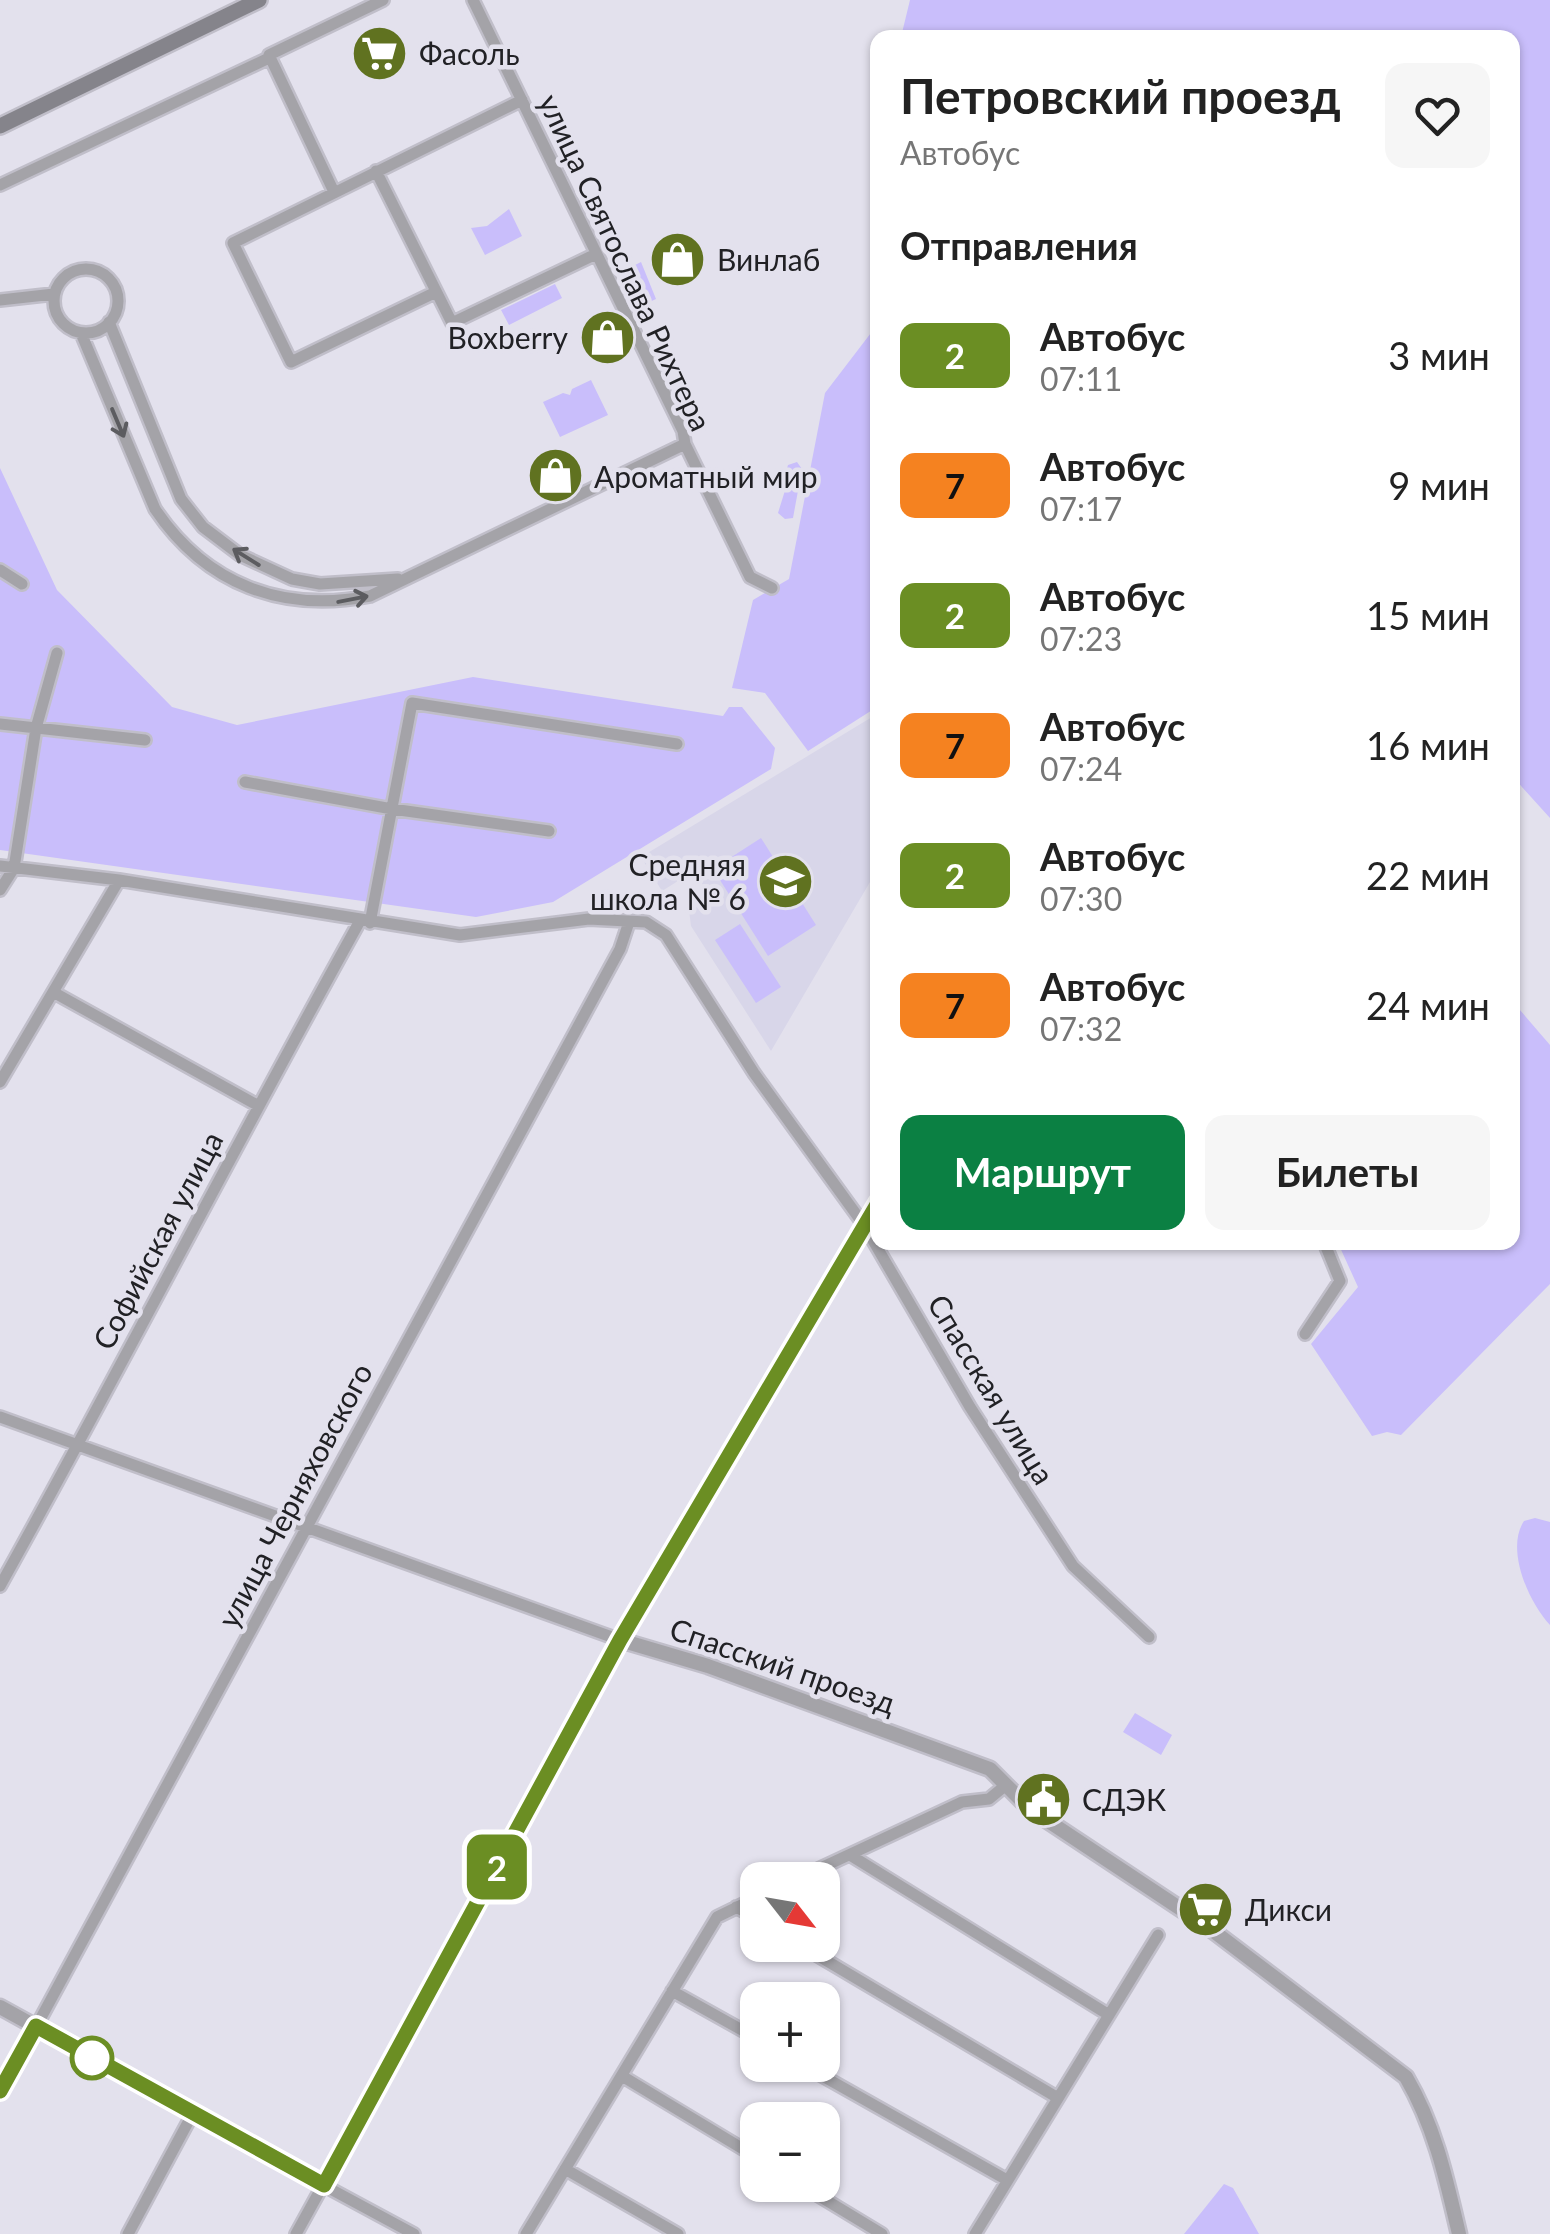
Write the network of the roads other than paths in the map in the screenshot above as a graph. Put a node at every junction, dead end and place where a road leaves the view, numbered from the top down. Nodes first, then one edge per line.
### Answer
1 (259, 0) edge
2 (383, 0) edge
3 (473, 0) edge
4 (269, 58) junction
5 (522, 100) junction
6 (0, 126) edge
7 (376, 171) junction
8 (0, 184) edge
9 (334, 192) junction
10 (596, 254) junction
11 (436, 292) junction
12 (54, 294) junction
13 (0, 300) edge
14 (110, 322) junction
15 (80, 333) junction
16 (685, 444) junction
17 (0, 570) edge
18 (407, 578) junction
19 (22, 584) dead end
20 (772, 588) dead end
21 (57, 653) dead end
22 (0, 724) edge
23 (36, 728) junction
24 (145, 740) dead end
25 (678, 744) dead end
26 (245, 782) dead end
27 (392, 810) junction
28 (549, 832) dead end
29 (7, 867) edge
30 (119, 880) junction
31 (0, 890) edge
32 (365, 921) junction
33 (629, 922) junction
34 (53, 992) junction
35 (0, 1082) edge
36 (257, 1105) junction
37 (870, 1216) edge
38 (864, 1225) junction
39 (870, 1235) edge
40 (879, 1250) edge
41 (1327, 1250) edge
42 (1305, 1334) dead end
43 (0, 1417) edge
44 (78, 1445) junction
45 (308, 1528) junction
46 (0, 1586) edge
47 (1149, 1637) dead end
48 (620, 1640) junction
49 (1006, 1784) junction
50 (850, 1855) junction
51 (834, 1862) edge
52 (740, 1904) edge
53 (736, 1906) junction
54 (740, 1909) edge
55 (1158, 1935) dead end
56 (829, 1962) edge
57 (672, 1991) junction
58 (0, 2006) edge
59 (1109, 2015) junction
60 (36, 2026) junction
61 (740, 2029) edge
62 (622, 2076) junction
63 (833, 2082) edge
64 (0, 2091) edge
65 (1058, 2098) junction
66 (192, 2113) junction
67 (740, 2147) edge
68 (565, 2169) junction
69 (1008, 2180) junction
70 (324, 2185) junction
71 (829, 2202) edge
72 (128, 2234) edge
73 (296, 2234) edge
74 (414, 2234) edge
75 (526, 2234) edge
76 (678, 2234) edge
77 (882, 2234) edge
78 (975, 2234) edge
79 (1458, 2234) edge

1 - 6 main road
2 - 4 street
3 - 5 street, улица Святослава Рихтера
4 - 8 street
4 - 9 street
5 - 7 street
5 - 10 street, улица Святослава Рихтера
7 - 9 street
7 - 11 street
9 - 11 street
10 - 11 street
10 - 16 street, улица Святослава Рихтера
12 - 13 street
12 - 14 street
12 - 15 street
14 - 15 street
18 -> 14 street
15 -> 18 street
16 - 18 street
16 - 20 street, улица Святослава Рихтера
17 - 19 street
21 - 23 street
22 - 23 street
23 - 24 street
23 - 29 street
25 - 27 street, Софийская улица
26 - 27 street
27 - 28 street
27 - 32 street, Софийская улица
29 - 30 street
29 - 31 street
30 - 32 street
30 - 34 street
32 - 33 street
32 - 36 street, Софийская улица
33 - 38 street, Спасская улица
33 - 45 street, улица Черняховского
34 - 35 street
34 - 36 street
36 - 44 street, Софийская улица
37 - 38 street
38 - 39 street, Спасская улица
38 - 48 street
40 - 47 street, Спасская улица
41 - 42 street
43 - 44 street, Спасский проезд
44 - 45 street, Спасский проезд
44 - 46 street, Софийская улица
45 - 48 street, Спасский проезд
45 - 60 street, улица Черняховского
48 - 49 street, Спасский проезд
48 - 70 street
49 - 50 street
49 - 79 street, Спасский проезд
50 - 51 street
50 - 59 street
52 - 53 street
53 - 54 street
53 - 57 street
55 - 59 street
56 - 65 street
57 - 61 street
57 - 62 street
58 - 60 street
59 - 65 street
60 - 64 street, улица Черняховского
60 - 66 street
62 - 67 street
62 - 68 street
63 - 69 street
65 - 69 street
66 - 70 street
66 - 72 street
68 - 75 street
68 - 76 street
69 - 78 street
70 - 73 street
70 - 74 street
71 - 77 street

